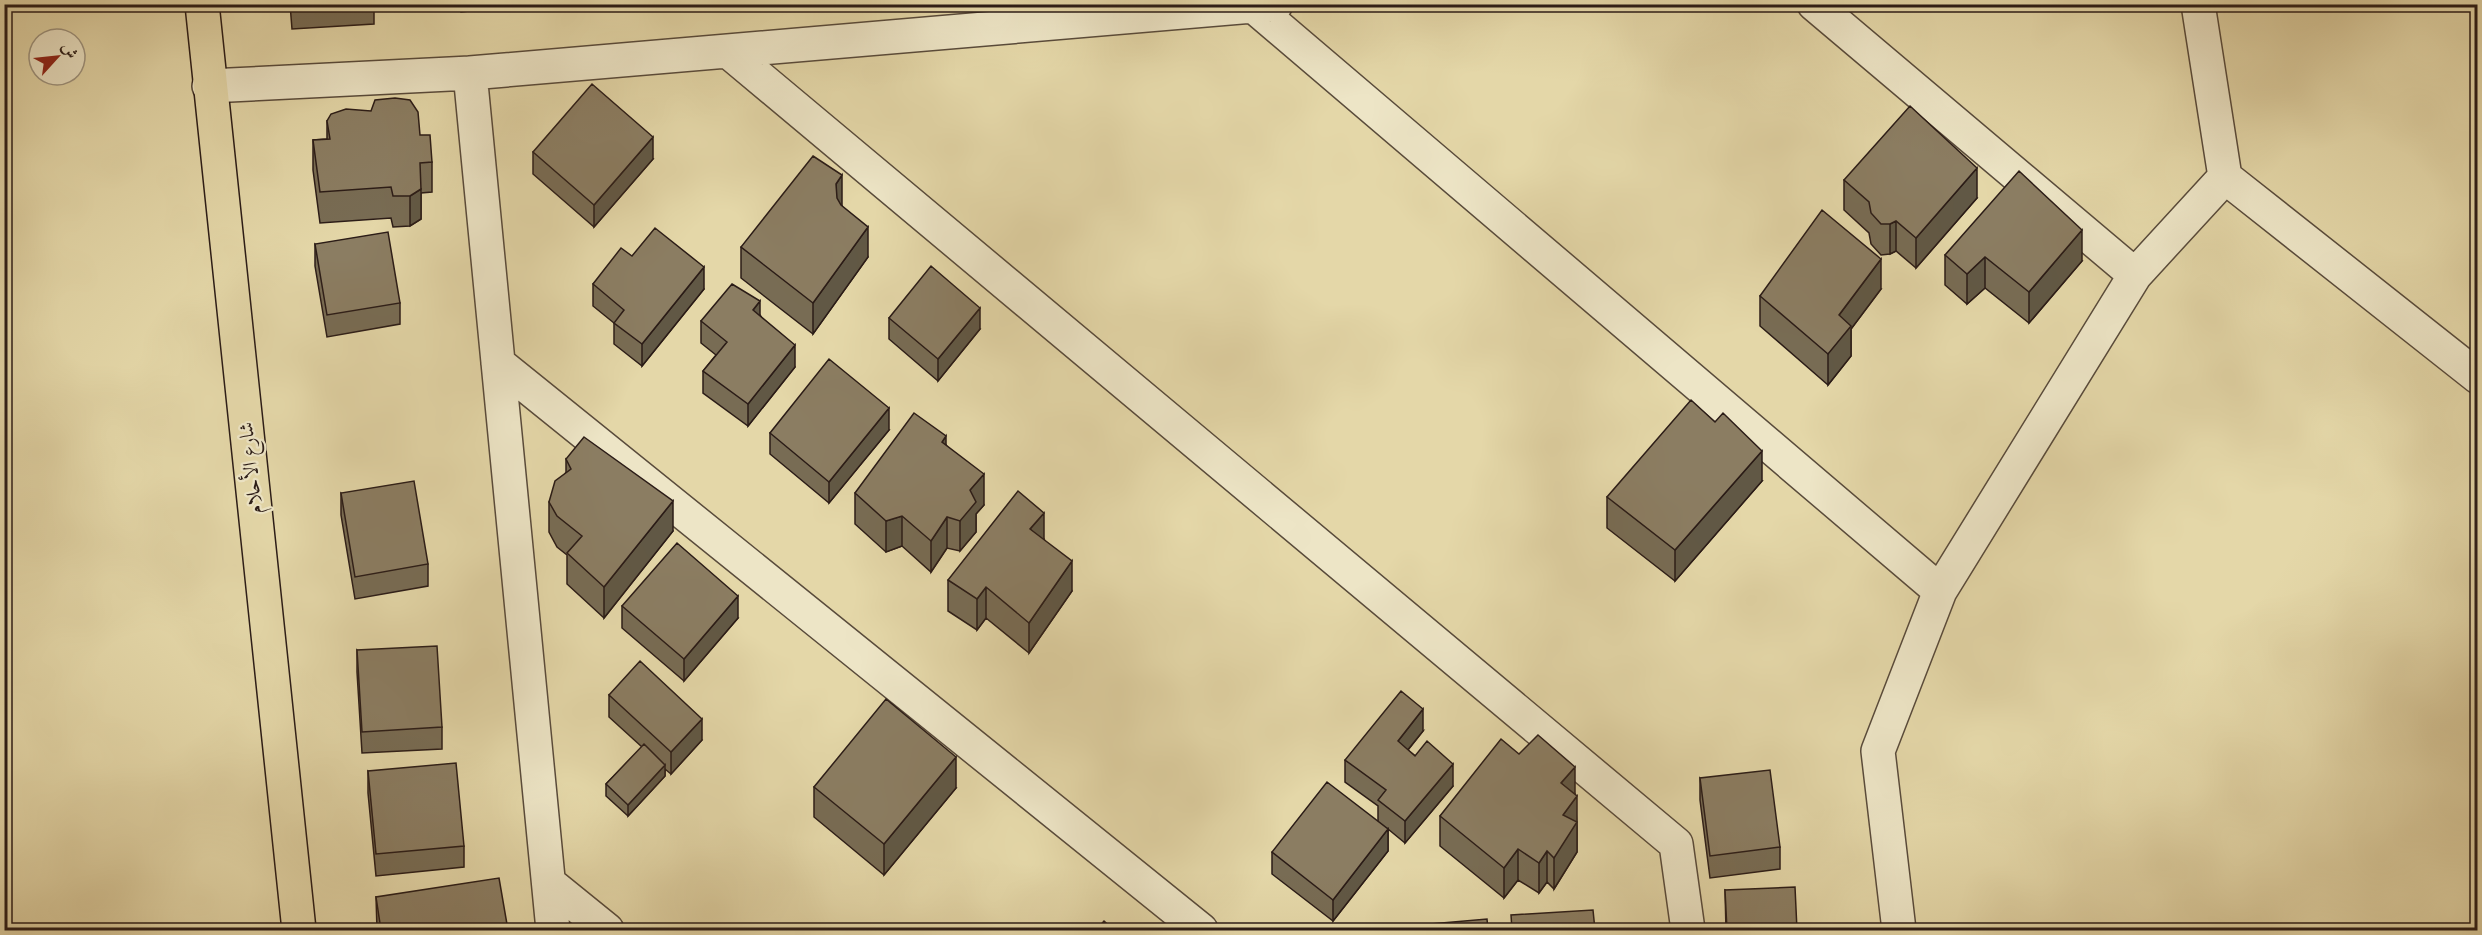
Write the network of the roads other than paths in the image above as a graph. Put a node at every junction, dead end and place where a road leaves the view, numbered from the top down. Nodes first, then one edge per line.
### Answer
1 (202, 4) edge
2 (1814, 4) edge
3 (2198, 4) edge
4 (1260, 5) edge
5 (729, 52) junction
6 (470, 73) junction
7 (209, 86) junction
8 (2225, 177) junction
9 (2135, 274) junction
10 (498, 363) junction
11 (2478, 377) edge
12 (1940, 591) junction
13 (549, 883) junction
14 (299, 930) edge
15 (553, 930) edge
16 (607, 930) edge
17 (1202, 930) edge
18 (1688, 930) edge
19 (1899, 930) edge

1 - 7 main road, شارع الأحلام
2 - 9 street
3 - 8 street
4 - 5 street
4 - 12 street
5 - 6 street
5 - 18 street
6 - 7 street
6 - 10 street
7 - 14 main road, شارع الأحلام
8 - 9 street
8 - 11 street
9 - 12 street
10 - 13 street
10 - 17 street
12 - 19 street
13 - 15 street
13 - 16 street

